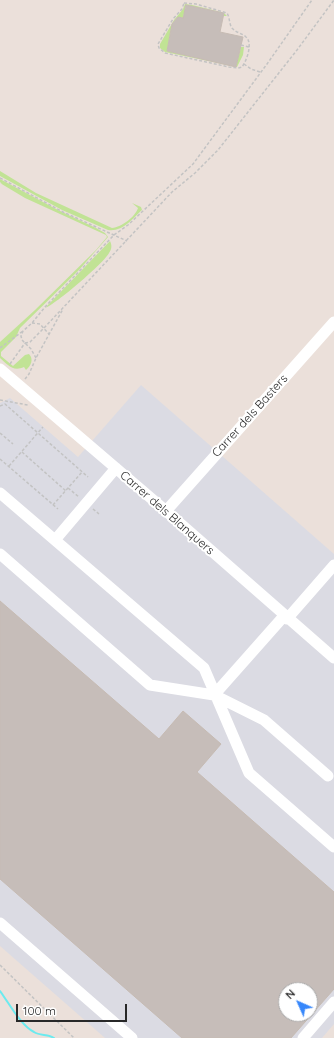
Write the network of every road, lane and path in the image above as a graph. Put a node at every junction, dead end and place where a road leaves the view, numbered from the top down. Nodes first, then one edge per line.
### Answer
1 (312, 0) edge
2 (334, 0) edge
3 (241, 45) dead end
4 (249, 47) junction
5 (244, 64) junction
6 (261, 72) junction
7 (0, 178) edge
8 (114, 234) junction
9 (127, 241) junction
10 (64, 307) junction
11 (334, 322) edge
12 (32, 323) junction
13 (44, 328) junction
14 (23, 331) junction
15 (49, 334) junction
16 (25, 343) junction
17 (0, 348) edge
18 (36, 358) junction
19 (5, 366) edge
20 (19, 386) junction
21 (0, 400) edge
22 (40, 404) junction
23 (0, 406) edge
24 (43, 427) dead end
25 (0, 433) edge
26 (38, 433) junction
27 (13, 444) dead end
28 (22, 452) junction
29 (0, 459) edge
30 (8, 466) junction
31 (116, 468) junction
32 (83, 472) junction
33 (88, 477) dead end
34 (68, 488) junction
35 (66, 491) junction
36 (0, 493) edge
37 (82, 500) dead end
38 (53, 505) junction
39 (58, 509) dead end
40 (94, 510) dead end
41 (166, 511) junction
42 (99, 514) dead end
43 (54, 540) junction
44 (0, 554) edge
45 (334, 565) edge
46 (286, 617) junction
47 (334, 658) edge
48 (214, 695) junction
49 (328, 776) dead end
50 (334, 847) edge
51 (0, 923) edge
52 (0, 965) edge
53 (334, 1002) edge
54 (74, 1038) edge
55 (132, 1038) edge
56 (303, 1038) edge

1 - 6 path
2 - 9 path
3 - 4 path
4 - 5 path
4 - 5 path
5 - 6 path
6 - 8 path
7 - 8 path
8 - 9 path
8 - 12 path
9 - 10 path
10 - 13 path
10 - 15 path
11 - 41 street, Carrer dels Basters
12 - 13 path
12 - 14 path
13 - 15 path
13 - 16 path
14 - 16 path
14 - 17 path
15 - 18 path
16 - 18 path
16 - 19 path
18 - 20 path
19 - 20 street, Carrer dels Blanquers
20 - 22 street, Carrer dels Blanquers
21 - 22 path
22 - 31 street, Carrer dels Blanquers
23 - 26 path
24 - 26 path
25 - 27 path
26 - 28 path
26 - 32 path
28 - 30 path
28 - 35 path
29 - 30 path
30 - 38 path
31 - 41 street, Carrer dels Blanquers
31 - 43 street
32 - 33 path
32 - 34 path
34 - 35 path
34 - 37 path
35 - 38 path
36 - 43 street
38 - 39 path
40 - 42 path
41 - 46 street, Carrer dels Blanquers
43 - 48 street
44 - 48 street
45 - 46 street
46 - 47 street, Carrer dels Blanquers
46 - 48 street
48 - 49 street
48 - 50 street
51 - 55 street
52 - 54 path
53 - 56 street

